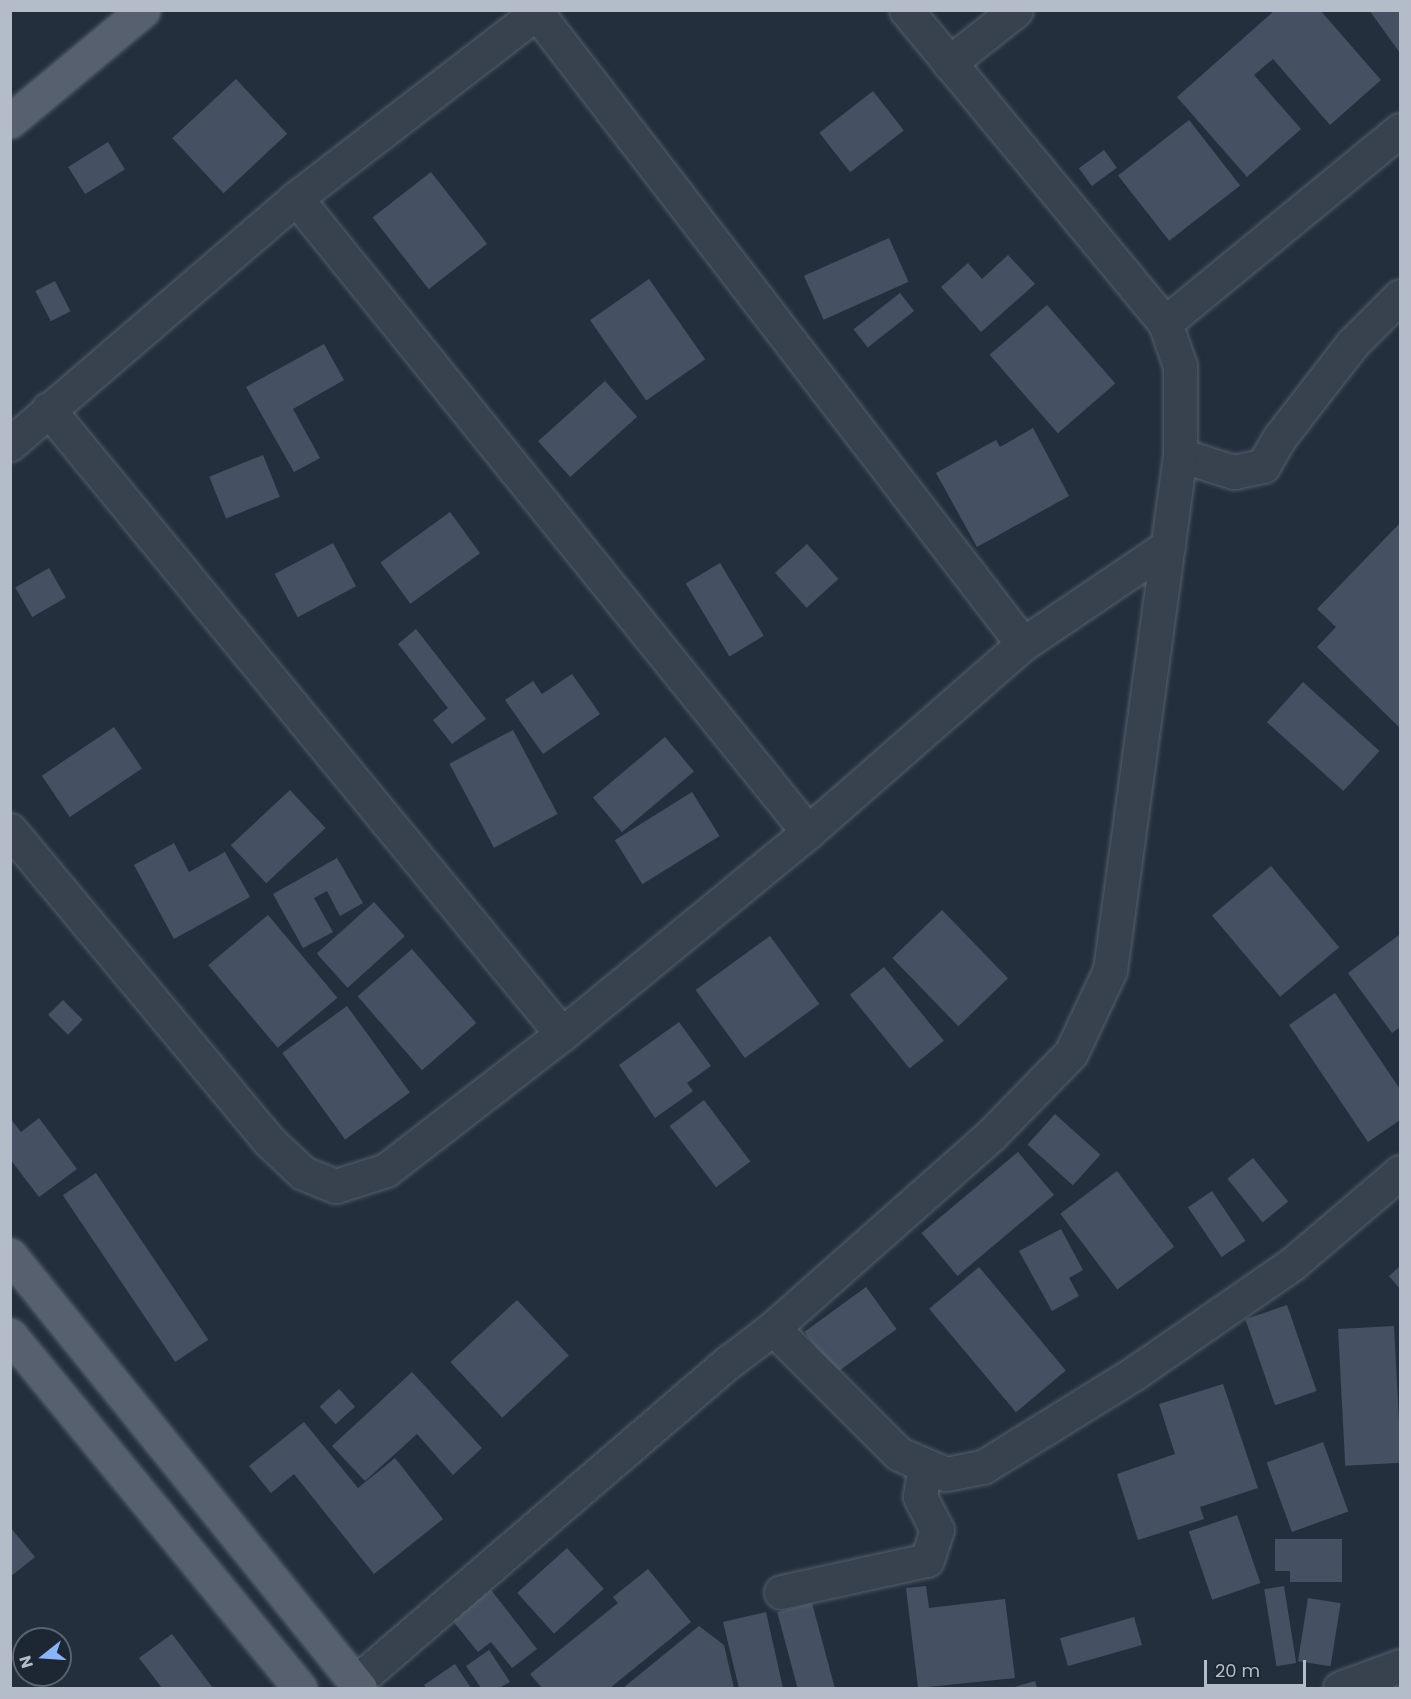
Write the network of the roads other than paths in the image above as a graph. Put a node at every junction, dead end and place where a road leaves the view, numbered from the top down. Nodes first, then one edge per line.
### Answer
1 (143, 10) edge
2 (906, 10) edge
3 (1016, 10) edge
4 (539, 12) edge
5 (949, 63) junction
6 (10, 121) edge
7 (1401, 130) edge
8 (296, 198) junction
9 (1401, 296) edge
10 (1165, 323) junction
11 (48, 409) junction
12 (10, 444) edge
13 (1179, 455) junction
14 (1168, 546) junction
15 (1023, 644) junction
16 (10, 830) edge
17 (808, 832) junction
18 (562, 1034) junction
19 (1401, 1172) edge
20 (10, 1255) edge
21 (773, 1328) junction
22 (10, 1335) edge
23 (925, 1465) junction
24 (782, 1592) dead end
25 (1401, 1666) edge
26 (358, 1686) edge
27 (300, 1688) edge
28 (1340, 1689) edge

1 - 6 main road
2 - 5 street
3 - 5 street
4 - 8 street
4 - 15 street
5 - 10 street
7 - 10 street
8 - 11 street
8 - 17 street
9 - 13 street
10 - 13 street
11 - 12 street
11 - 18 street
13 - 14 street
14 - 15 street
14 - 21 street
15 - 17 street
16 - 18 street
17 - 18 street
19 - 23 street
20 - 26 main road
21 - 23 street
21 - 26 street
22 - 27 main road
23 - 24 street
25 - 28 street

